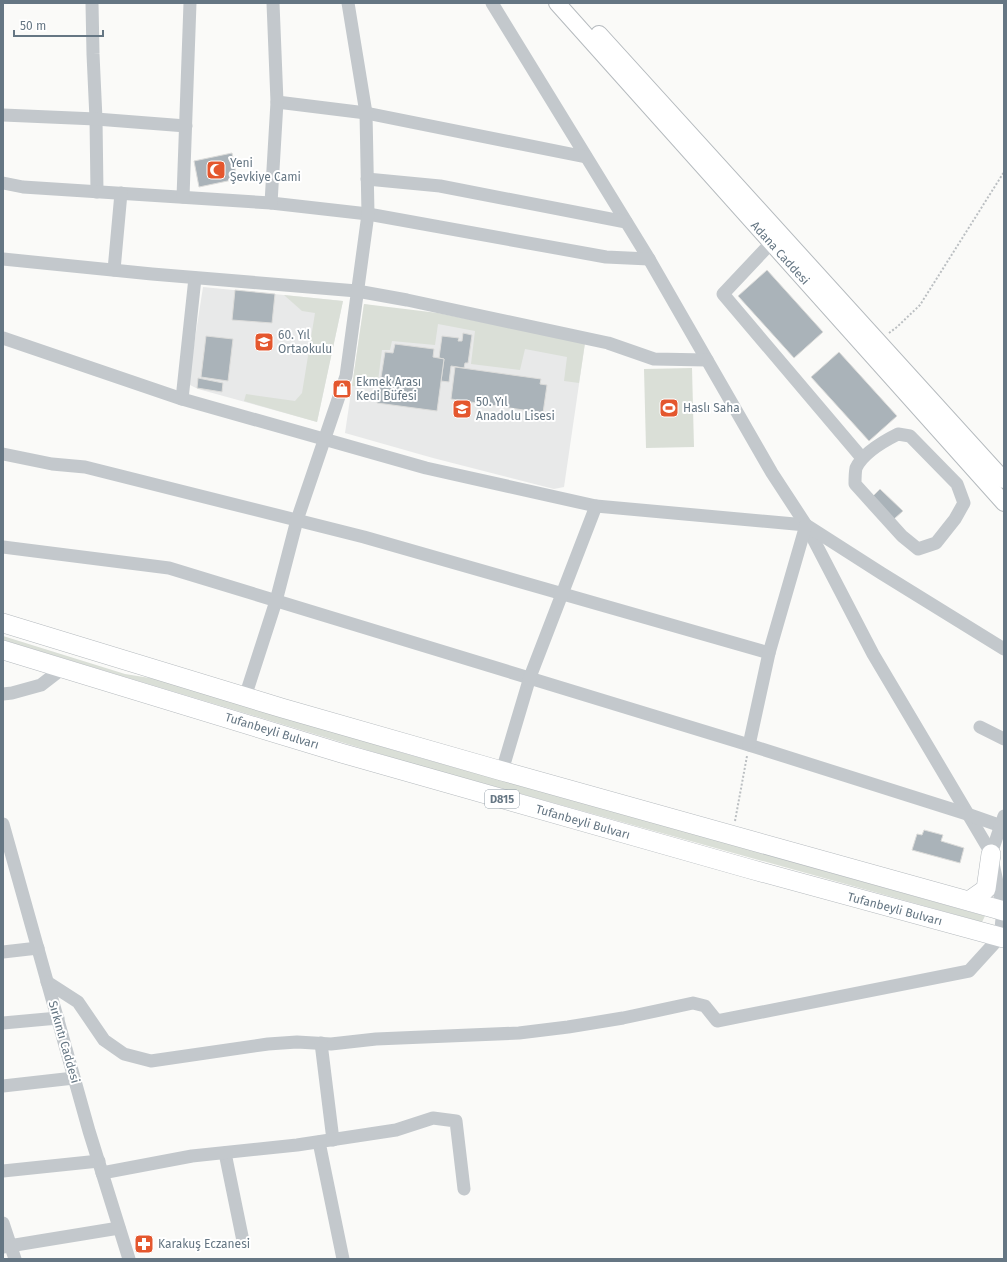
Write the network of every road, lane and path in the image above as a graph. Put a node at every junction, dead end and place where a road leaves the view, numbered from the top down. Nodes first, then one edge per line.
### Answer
1 (92, 3) edge
2 (190, 3) edge
3 (273, 3) edge
4 (348, 3) edge
5 (492, 3) edge
6 (557, 3) edge
7 (572, 3) edge
8 (277, 102) junction
9 (366, 113) junction
10 (3, 115) edge
11 (96, 119) junction
12 (186, 126) junction
13 (586, 157) junction
14 (1004, 172) edge
15 (367, 179) junction
16 (3, 183) edge
17 (97, 192) junction
18 (121, 193) junction
19 (183, 197) junction
20 (271, 203) junction
21 (368, 214) junction
22 (626, 222) junction
23 (771, 243) junction
24 (3, 258) edge
25 (649, 259) junction
26 (114, 270) junction
27 (195, 278) junction
28 (357, 291) junction
29 (3, 338) edge
30 (878, 340) junction
31 (707, 360) junction
32 (182, 399) junction
33 (324, 439) junction
34 (3, 454) edge
35 (862, 458) junction
36 (1004, 480) edge
37 (1004, 503) edge
38 (596, 506) junction
39 (297, 520) junction
40 (806, 525) junction
41 (3, 547) edge
42 (562, 593) junction
43 (276, 601) junction
44 (3, 623) edge
45 (1004, 649) edge
46 (3, 650) edge
47 (769, 653) junction
48 (63, 668) junction
49 (530, 677) junction
50 (3, 694) edge
51 (245, 697) junction
52 (980, 727) dead end
53 (1004, 739) edge
54 (749, 745) junction
55 (502, 771) junction
56 (967, 814) junction
57 (1003, 823) edge
58 (3, 824) edge
59 (732, 836) junction
60 (991, 854) junction
61 (1004, 873) edge
62 (969, 901) junction
63 (1003, 910) edge
64 (1002, 938) edge
65 (38, 948) junction
66 (3, 952) edge
67 (47, 982) junction
68 (58, 1018) junction
69 (3, 1023) edge
70 (321, 1044) junction
71 (74, 1078) junction
72 (3, 1086) edge
73 (333, 1140) junction
74 (319, 1142) junction
75 (225, 1153) junction
76 (100, 1167) junction
77 (3, 1171) edge
78 (464, 1189) dead end
79 (3, 1223) edge
80 (119, 1228) junction
81 (243, 1241) dead end
82 (7, 1246) edge
83 (15, 1259) edge
84 (129, 1259) edge
85 (343, 1259) edge

1 - 11 street
2 - 12 street
3 - 8 street
4 - 9 street
5 - 13 street
6 - 23 main road, Adana Caddesi
7 - 30 main road
8 - 9 street
8 - 20 street
9 - 13 street
9 - 15 street
10 - 11 street
11 - 12 street
11 - 17 street
12 - 19 street
13 - 22 street
14 - 30 path
15 - 21 street
15 - 22 street
16 - 17 street
17 - 18 street
18 - 19 street
18 - 26 street
19 - 20 street
20 - 21 street
21 - 25 street
21 - 28 street
22 - 25 street
23 - 35 street
23 - 37 main road, Adana Caddesi
24 - 26 street
25 - 31 street
26 - 27 street
27 - 28 street
27 - 32 street
28 - 31 street
28 - 33 street
29 - 32 street
30 - 36 main road
31 - 40 street
32 - 33 street
33 - 38 street
33 - 39 street
34 - 39 street
35 - 35 street
38 - 40 street
38 - 42 street
39 - 42 street
39 - 43 street
40 - 45 street
40 - 47 street
40 - 56 street
41 - 43 street
42 - 47 street
42 - 49 street
43 - 49 street
43 - 51 street
44 - 51 highway, Tufanbeyli Bulvarı / D815
46 - 48 highway, Tufanbeyli Bulvarı / D815
47 - 54 street
48 - 50 street
48 - 64 highway, Tufanbeyli Bulvarı / D815
49 - 54 street
49 - 55 street
51 - 55 highway, Tufanbeyli Bulvarı / D815
52 - 53 street
54 - 56 street
54 - 59 path
55 - 59 highway, Tufanbeyli Bulvarı / D815
56 - 57 street
56 - 60 street
57 - 60 street
58 - 65 street, Sırkıntı Caddesi
59 - 62 highway, Tufanbeyli Bulvarı / D815
60 - 61 street
60 - 62 highway
60 - 63 street
62 - 63 highway, Tufanbeyli Bulvarı / D815
63 - 64 street
64 - 70 street
65 - 66 street
65 - 67 street, Sırkıntı Caddesi
67 - 68 street, Sırkıntı Caddesi
67 - 70 street
68 - 69 street
68 - 71 street, Sırkıntı Caddesi
70 - 73 street
71 - 72 street
71 - 76 street, Sırkıntı Caddesi
73 - 74 street
73 - 78 street
74 - 75 street
74 - 85 street
75 - 76 street
75 - 81 street
76 - 77 street
76 - 80 street, Sırkıntı Caddesi
79 - 82 street
80 - 82 street
80 - 84 street, Sırkıntı Caddesi
82 - 83 street

